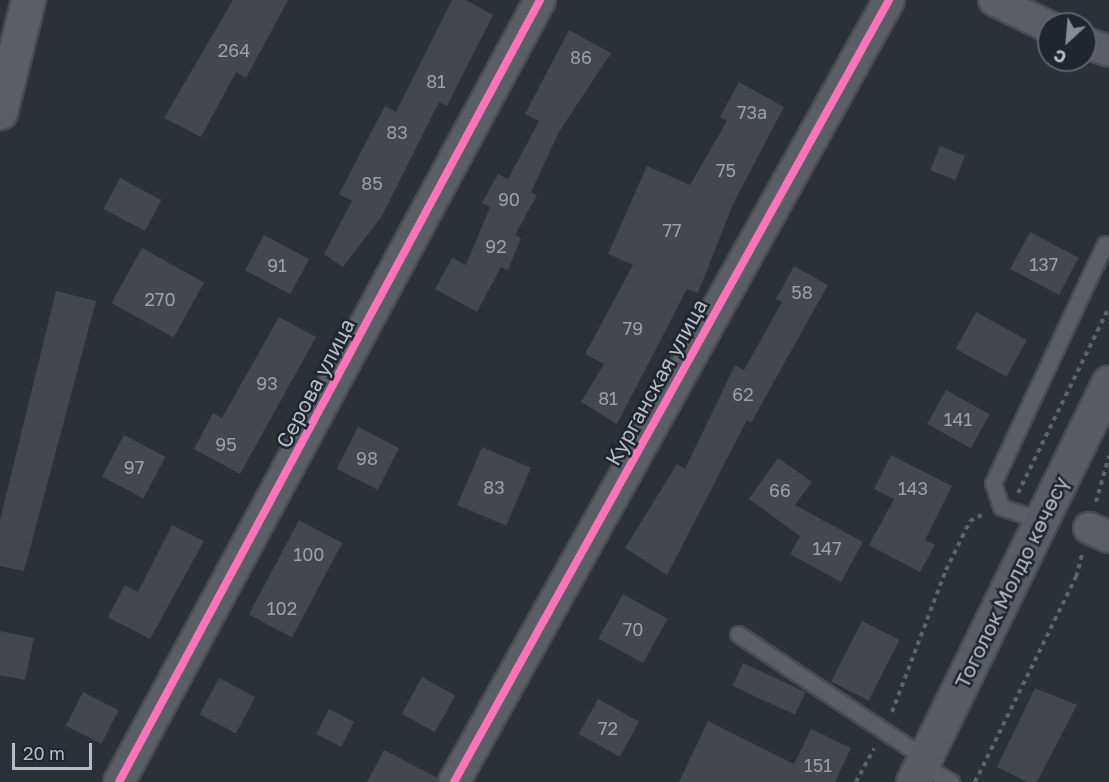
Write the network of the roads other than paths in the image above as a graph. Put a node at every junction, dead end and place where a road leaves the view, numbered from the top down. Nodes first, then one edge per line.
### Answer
1 (28, 0) edge
2 (540, 0) edge
3 (889, 0) edge
4 (994, 0) edge
5 (1037, 21) edge
6 (0, 112) edge
7 (1105, 243) dead end
8 (1109, 382) edge
9 (1041, 520) junction
10 (738, 634) dead end
11 (920, 768) edge
12 (119, 782) edge
13 (454, 782) edge
14 (952, 782) edge

1 - 6 street
2 - 12 street, Серова улица
3 - 13 street, Курганская улица
4 - 5 street
7 - 9 lane
8 - 9 main road, Тоголок Молдо көчөсү
9 - 11 main road, Тоголок Молдо көчөсү
10 - 11 lane
11 - 14 lane

